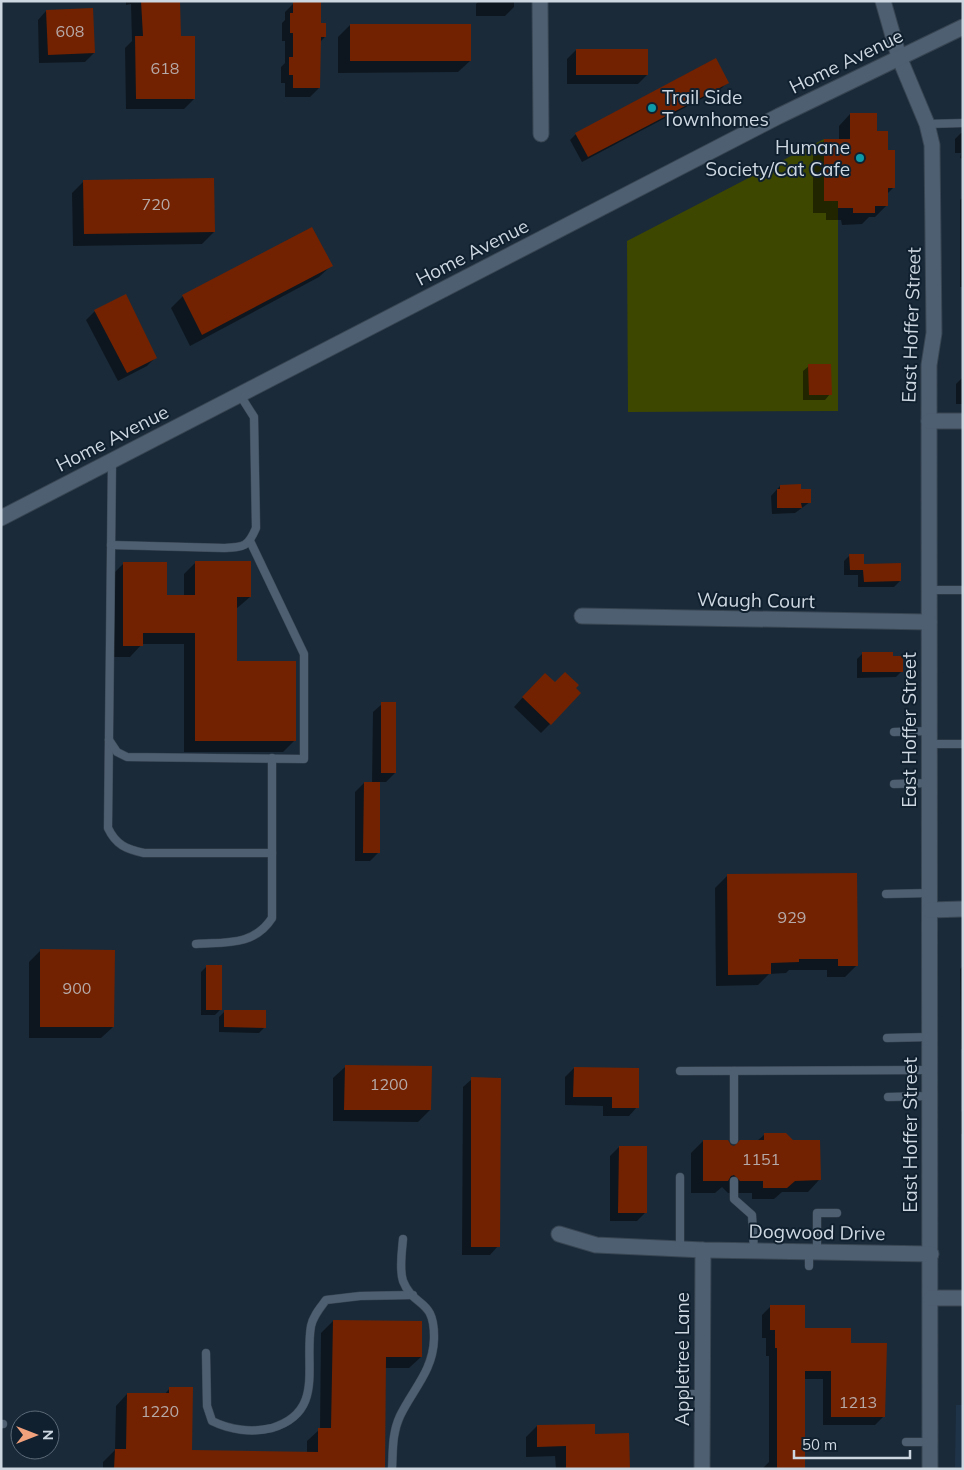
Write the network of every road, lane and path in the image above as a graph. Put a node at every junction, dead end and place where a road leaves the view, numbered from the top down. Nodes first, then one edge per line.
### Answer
1 (540, 1) edge
2 (883, 1) edge
3 (963, 27) edge
4 (899, 57) junction
5 (963, 123) edge
6 (927, 124) junction
7 (541, 134) dead end
8 (240, 395) junction
9 (929, 421) junction
10 (963, 421) edge
11 (112, 461) junction
12 (1, 518) edge
13 (250, 541) junction
14 (111, 546) junction
15 (929, 590) junction
16 (963, 590) edge
17 (582, 616) dead end
18 (929, 622) junction
19 (894, 732) dead end
20 (929, 738) junction
21 (109, 739) junction
22 (963, 744) edge
23 (272, 758) junction
24 (929, 783) junction
25 (894, 784) dead end
26 (272, 853) junction
27 (930, 893) junction
28 (886, 894) dead end
29 (963, 909) edge
30 (930, 910) junction
31 (196, 944) dead end
32 (930, 1037) junction
33 (887, 1038) dead end
34 (930, 1070) junction
35 (680, 1071) dead end
36 (734, 1071) junction
37 (930, 1096) junction
38 (888, 1097) dead end
39 (734, 1140) dead end
40 (680, 1177) dead end
41 (734, 1181) dead end
42 (838, 1213) dead end
43 (559, 1234) dead end
44 (403, 1239) dead end
45 (680, 1249) junction
46 (702, 1250) junction
47 (754, 1250) junction
48 (931, 1254) junction
49 (812, 1256) junction
50 (413, 1295) junction
51 (931, 1298) junction
52 (963, 1298) edge
53 (206, 1353) dead end
54 (682, 1394) dead end
55 (702, 1394) junction
56 (906, 1442) dead end
57 (930, 1442) junction
58 (392, 1469) edge
59 (702, 1469) edge
60 (930, 1469) edge

1 - 7 street
2 - 4 street, East Hoffer Street
3 - 4 street, Home Avenue
4 - 6 street, East Hoffer Street
4 - 8 street, Home Avenue
5 - 6 lane
6 - 9 street, East Hoffer Street
8 - 11 street, Home Avenue
8 - 13 lane
9 - 10 street
9 - 15 street, East Hoffer Street
11 - 12 street, Home Avenue
11 - 14 lane
13 - 14 lane
13 - 23 lane
14 - 21 lane
15 - 16 lane
15 - 18 street, East Hoffer Street
17 - 18 street, Waugh Court
18 - 20 street, East Hoffer Street
19 - 20 lane
20 - 22 lane
20 - 24 street, East Hoffer Street
21 - 23 lane
21 - 26 lane
23 - 26 lane
24 - 25 lane
24 - 27 street, East Hoffer Street
26 - 31 lane
27 - 28 lane
27 - 30 street, East Hoffer Street
29 - 30 street
30 - 32 street, East Hoffer Street
32 - 33 lane
32 - 34 street, East Hoffer Street
34 - 36 lane
34 - 37 street, East Hoffer Street
35 - 36 lane
36 - 39 lane
37 - 38 lane
37 - 48 street, East Hoffer Street
40 - 45 lane
41 - 47 lane
42 - 49 lane
43 - 45 street, Dogwood Drive
44 - 50 lane
45 - 46 street, Dogwood Drive
46 - 47 street, Dogwood Drive
46 - 55 street, Appletree Lane
47 - 49 street, Dogwood Drive
48 - 49 street, Dogwood Drive
48 - 51 street, East Hoffer Street
50 - 53 lane
50 - 58 lane
51 - 52 street
51 - 57 street, East Hoffer Street
54 - 55 lane
55 - 59 street, Appletree Lane
56 - 57 lane
57 - 60 street, East Hoffer Street

